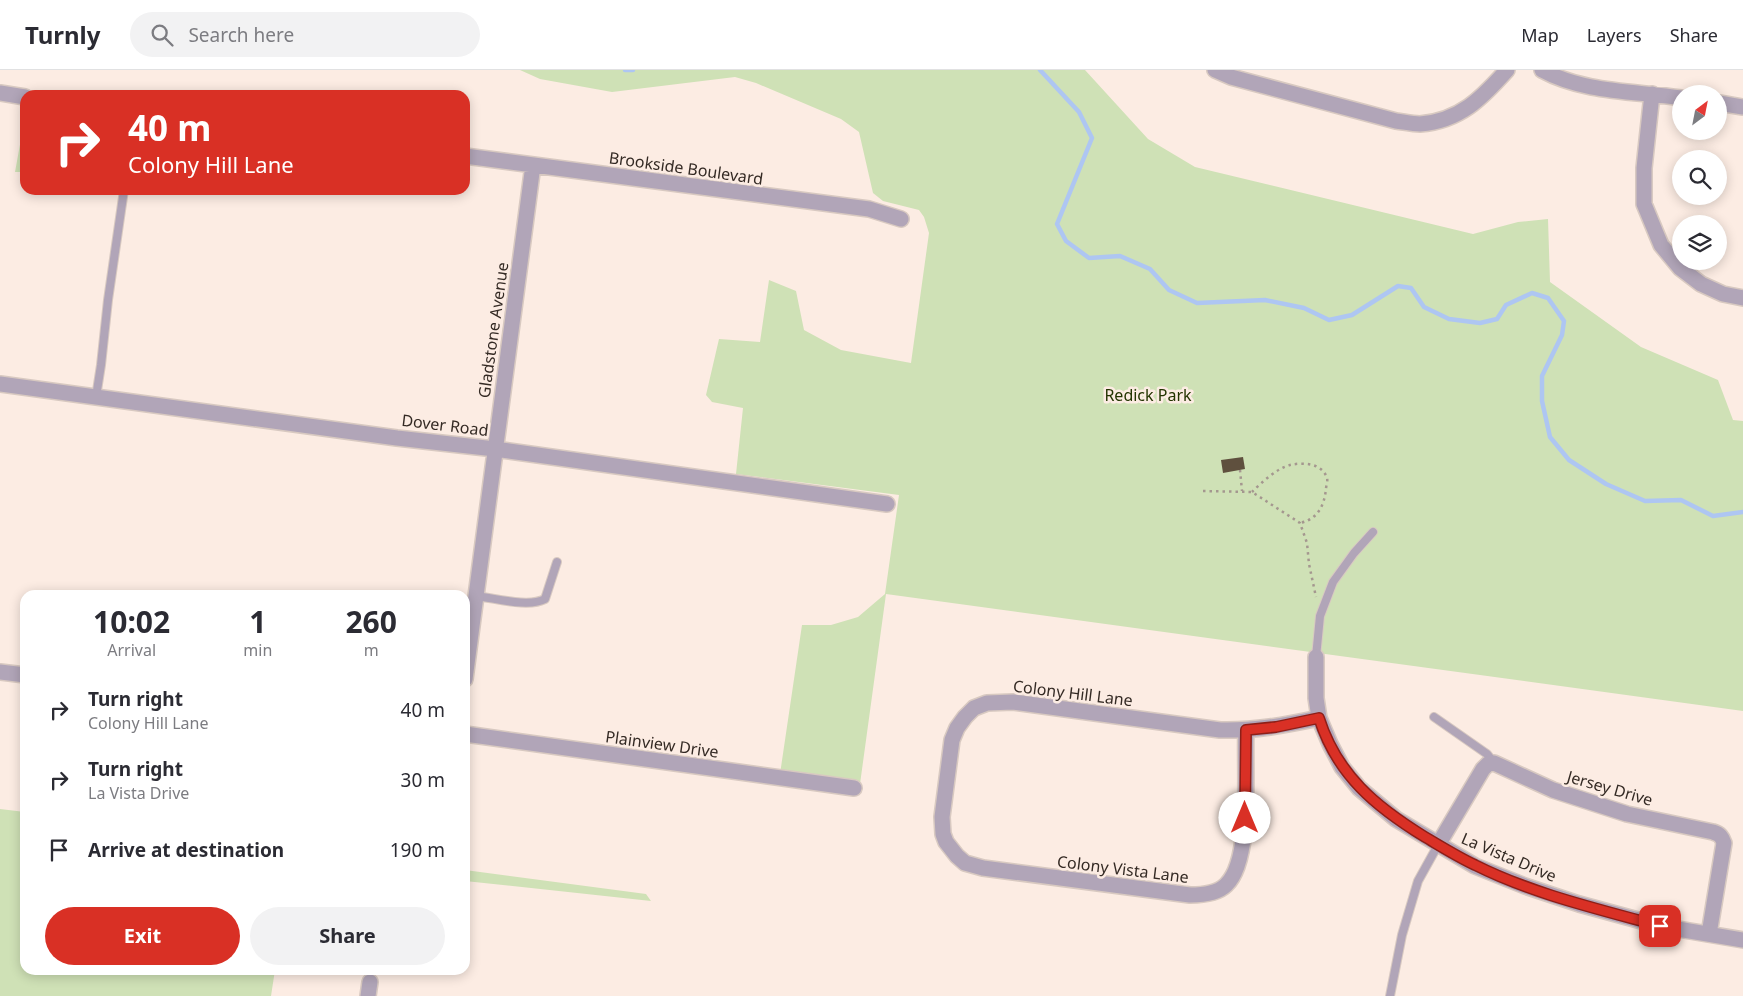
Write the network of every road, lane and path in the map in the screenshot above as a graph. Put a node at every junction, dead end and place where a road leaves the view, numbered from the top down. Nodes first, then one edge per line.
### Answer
1 (1215, 70) edge
2 (1507, 70) edge
3 (1542, 70) edge
4 (0, 93) edge
5 (1652, 94) junction
6 (20, 96) edge
7 (1672, 97) edge
8 (1728, 104) edge
9 (1743, 106) edge
10 (470, 157) edge
11 (533, 165) junction
12 (123, 195) edge
13 (901, 219) dead end
14 (1743, 298) edge
15 (0, 384) edge
16 (96, 397) junction
17 (495, 448) junction
18 (1240, 470) dead end
19 (1203, 491) dead end
20 (1242, 491) junction
21 (1252, 492) junction
22 (887, 504) dead end
23 (1300, 523) junction
24 (1373, 532) dead end
25 (556, 562) dead end
26 (476, 596) junction
27 (1320, 616) junction
28 (470, 641) edge
29 (1316, 657) joint
30 (0, 672) edge
31 (20, 674) edge
32 (1434, 717) dead end
33 (1319, 718) junction
34 (1246, 730) junction
35 (470, 735) edge
36 (1497, 764) junction
37 (854, 788) dead end
38 (1438, 845) junction
39 (950, 850) joint
40 (1709, 934) junction
41 (1743, 940) edge
42 (1390, 996) edge

1 - 2 street
3 - 5 street
4 - 6 street
5 - 7 street
5 - 14 street
8 - 9 street
10 - 11 street, Brookside Boulevard
11 - 13 street, Brookside Boulevard
11 - 17 street, Gladstone Avenue
12 - 16 lane
15 - 16 street, Dover Road
16 - 17 street, Dover Road
17 - 22 street, Dover Road
17 - 26 street, Gladstone Avenue
18 - 20 path
19 - 20 path
20 - 21 path
21 - 23 path
21 - 23 path
23 - 27 path
24 - 27 lane
25 - 26 lane
26 - 28 street, Gladstone Avenue
27 - 29 lane
29 - 33 street, La Vista Drive
30 - 31 street
32 - 36 lane
33 - 34 street, Colony Hill Lane
33 - 38 street, La Vista Drive
34 - 39 street, Colony Hill Lane
34 - 39 street, Colony Vista Lane
35 - 37 street, Plainview Drive
36 - 38 street
36 - 40 street, Jersey Drive
38 - 40 street, La Vista Drive
38 - 42 lane
40 - 41 street, La Vista Drive

